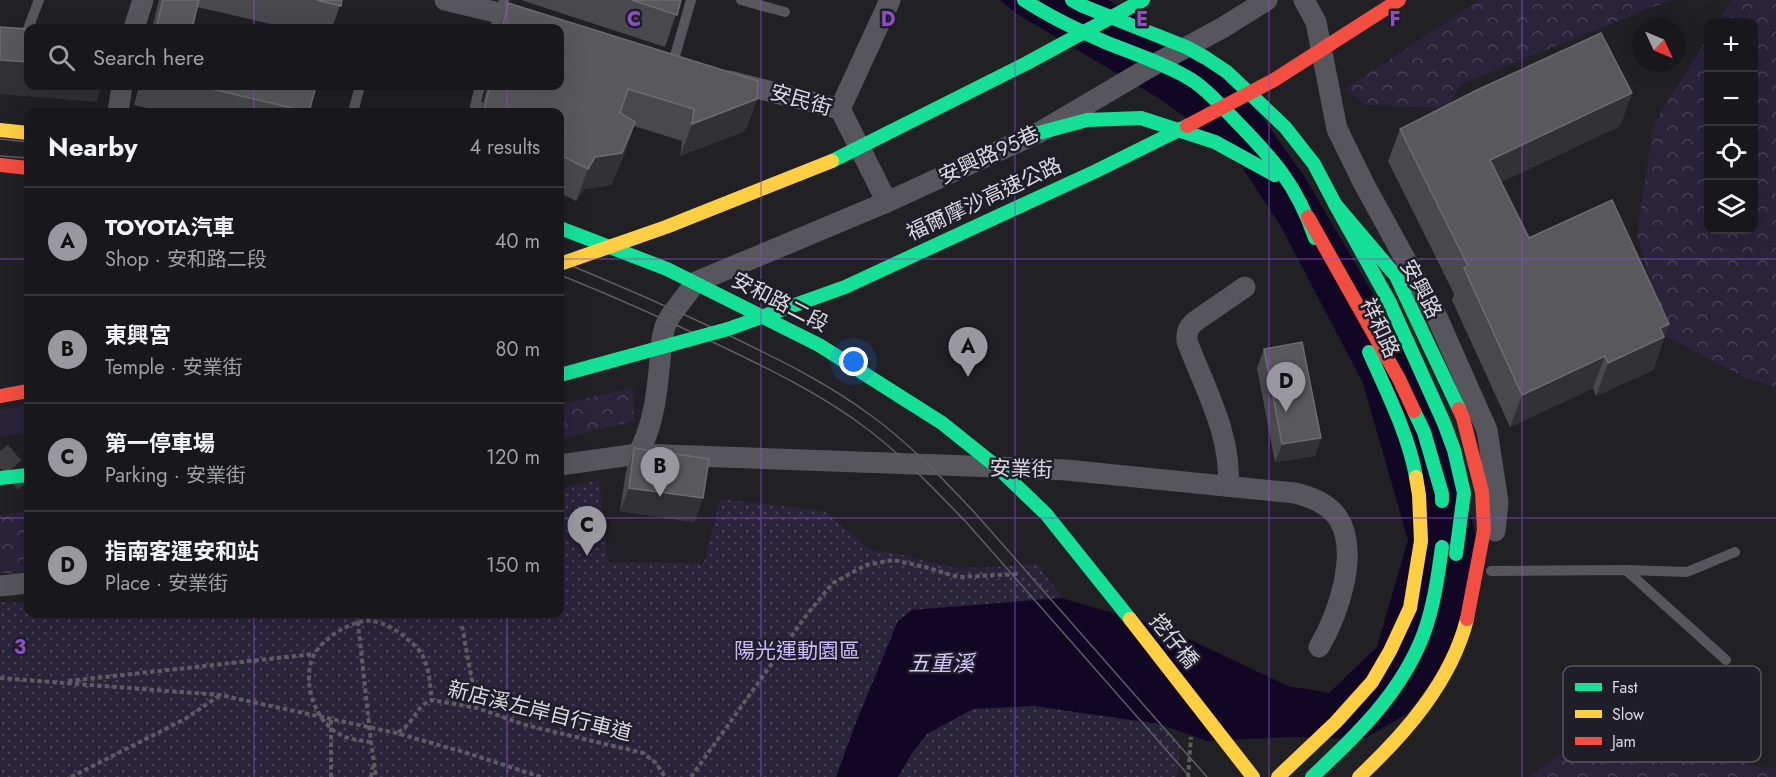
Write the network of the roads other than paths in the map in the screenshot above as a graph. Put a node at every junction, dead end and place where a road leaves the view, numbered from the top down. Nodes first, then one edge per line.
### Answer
1 (39, 0) edge
2 (143, 0) edge
3 (445, 0) edge
4 (691, 0) edge
5 (741, 0) edge
6 (890, 0) edge
7 (1024, 0) edge
8 (1072, 0) edge
9 (1134, 0) edge
10 (1143, 0) edge
11 (1268, 0) edge
12 (1304, 0) edge
13 (1399, 0) edge
14 (785, 12) dead end
15 (1153, 12) dead end
16 (499, 14) edge
17 (30, 24) edge
18 (135, 24) edge
19 (535, 24) edge
20 (1169, 25) dead end
21 (24, 40) edge
22 (1186, 47) junction
23 (21, 48) edge
24 (662, 62) joint
25 (1157, 63) junction
26 (121, 90) edge
27 (359, 90) edge
28 (479, 90) edge
29 (118, 108) edge
30 (354, 108) edge
31 (474, 108) edge
32 (840, 109) junction
33 (0, 130) edge
34 (24, 133) edge
35 (1035, 134) junction
36 (0, 165) edge
37 (24, 168) edge
38 (1290, 183) junction
39 (887, 202) junction
40 (1335, 204) junction
41 (1308, 217) junction
42 (564, 230) edge
43 (564, 263) edge
44 (696, 282) junction
45 (1245, 287) dead end
46 (564, 374) edge
47 (24, 393) edge
48 (0, 396) edge
49 (638, 454) junction
50 (564, 464) edge
51 (997, 467) junction
52 (24, 475) edge
53 (0, 478) edge
54 (1228, 486) junction
55 (1442, 515) dead end
56 (1442, 542) dead end
57 (1069, 543) joint
58 (1736, 552) dead end
59 (1455, 559) dead end
60 (1626, 570) junction
61 (1483, 573) junction
62 (24, 583) edge
63 (0, 586) edge
64 (1446, 604) dead end
65 (1319, 647) dead end
66 (1726, 660) dead end
67 (1421, 671) dead end
68 (1316, 743) junction
69 (1300, 757) junction
70 (1341, 768) dead end
71 (1249, 772) edge
72 (1278, 777) edge
73 (1312, 777) edge
74 (1320, 777) edge
75 (1359, 777) edge

1 - 17 lane
2 - 18 street
3 - 16 street
4 - 24 lane
5 - 14 lane
6 - 32 street
7 - 25 main road, 祥和路
8 - 22 main road, 祥和路
9 - 15 main road
10 - 43 main road, bridge
11 - 22 street, 安興路95巷
12 - 61 street, 安興路
13 - 46 main road, 福爾摩沙高速公路, bridge
16 - 19 street
20 - 22 main road
21 - 23 lane
22 - 25 street, 安興路95巷
22 - 40 main road, 祥和路
24 - 32 street, 安民街
25 - 35 street, 安興路95巷
25 - 38 main road, 祥和路
26 - 29 street
27 - 30 lane
28 - 31 lane
32 - 39 street, 安民街
33 - 34 main road
35 - 38 main road
35 - 39 street, 安興路95巷
36 - 37 main road
38 - 41 main road, 祥和路
39 - 44 street, 安興路95巷
40 - 59 main road
40 - 61 main road, 祥和路
41 - 55 main road
41 - 68 main road, 祥和路
42 - 44 main road, 安和路二段
44 - 49 street
44 - 51 main road, 安和路二段
45 - 54 street
47 - 48 main road
49 - 50 street, 安業街
49 - 51 street, 安業街
51 - 54 street, 安業街
51 - 57 main road, 安和路二段
52 - 53 main road
54 - 65 street, 安業街
56 - 73 main road, bridge
57 - 71 main road, 挖仔橋
58 - 60 lane
60 - 61 lane
60 - 66 lane
61 - 75 main road, 祥和路
62 - 63 street
64 - 67 main road
68 - 69 main road, 祥和路
68 - 70 main road
69 - 72 main road, 祥和路
69 - 74 main road

